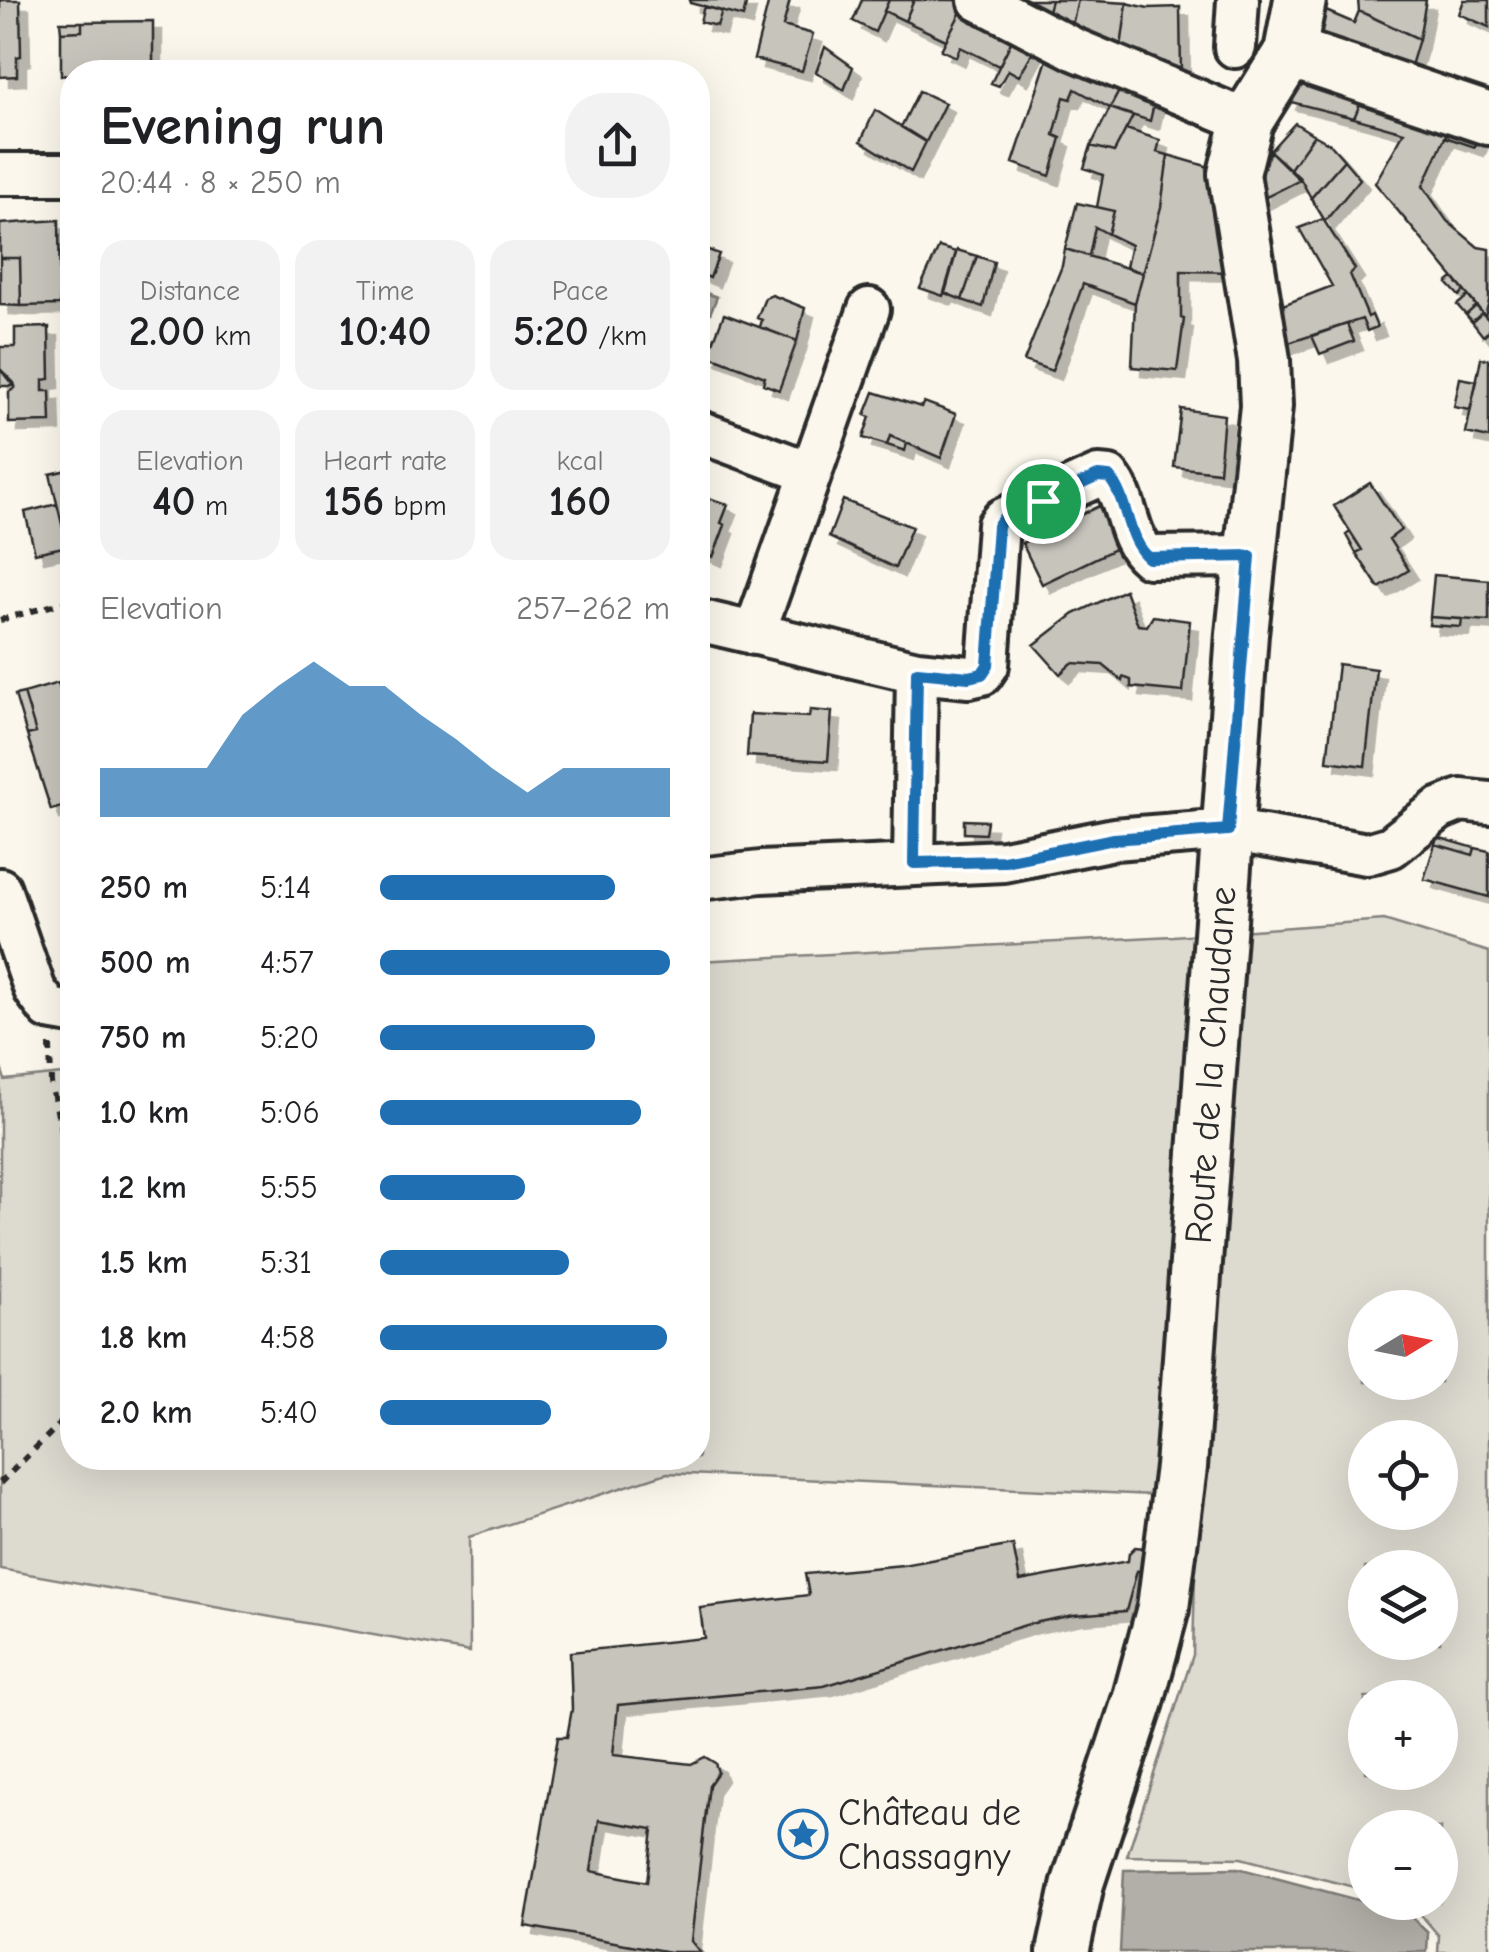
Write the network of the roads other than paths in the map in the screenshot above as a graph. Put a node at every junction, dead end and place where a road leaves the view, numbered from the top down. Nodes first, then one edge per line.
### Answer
1 (979, 0) edge
2 (1238, 0) edge
3 (1300, 0) edge
4 (1235, 47) dead end
5 (1290, 52) junction
6 (1489, 119) edge
7 (1247, 121) junction
8 (0, 174) edge
9 (60, 174) edge
10 (869, 308) dead end
11 (710, 435) edge
12 (811, 473) junction
13 (1250, 556) junction
14 (710, 623) edge
15 (754, 634) junction
16 (917, 672) junction
17 (1489, 803) edge
18 (1228, 830) junction
19 (914, 863) junction
20 (710, 878) edge
21 (0, 890) edge
22 (60, 1011) edge
23 (1063, 1952) edge

1 - 7 street
2 - 4 street
3 - 5 street, Route de la Chaudane
5 - 6 street
5 - 7 street, Route de la Chaudane
7 - 13 street, Route de la Chaudane
8 - 9 street
10 - 12 street
11 - 12 street
12 - 15 street
13 - 16 street
13 - 18 street, Route de la Chaudane
14 - 15 street
15 - 16 street
16 - 19 street
17 - 18 street
18 - 19 street
18 - 23 street, Route de la Chaudane
19 - 20 street
21 - 22 street

